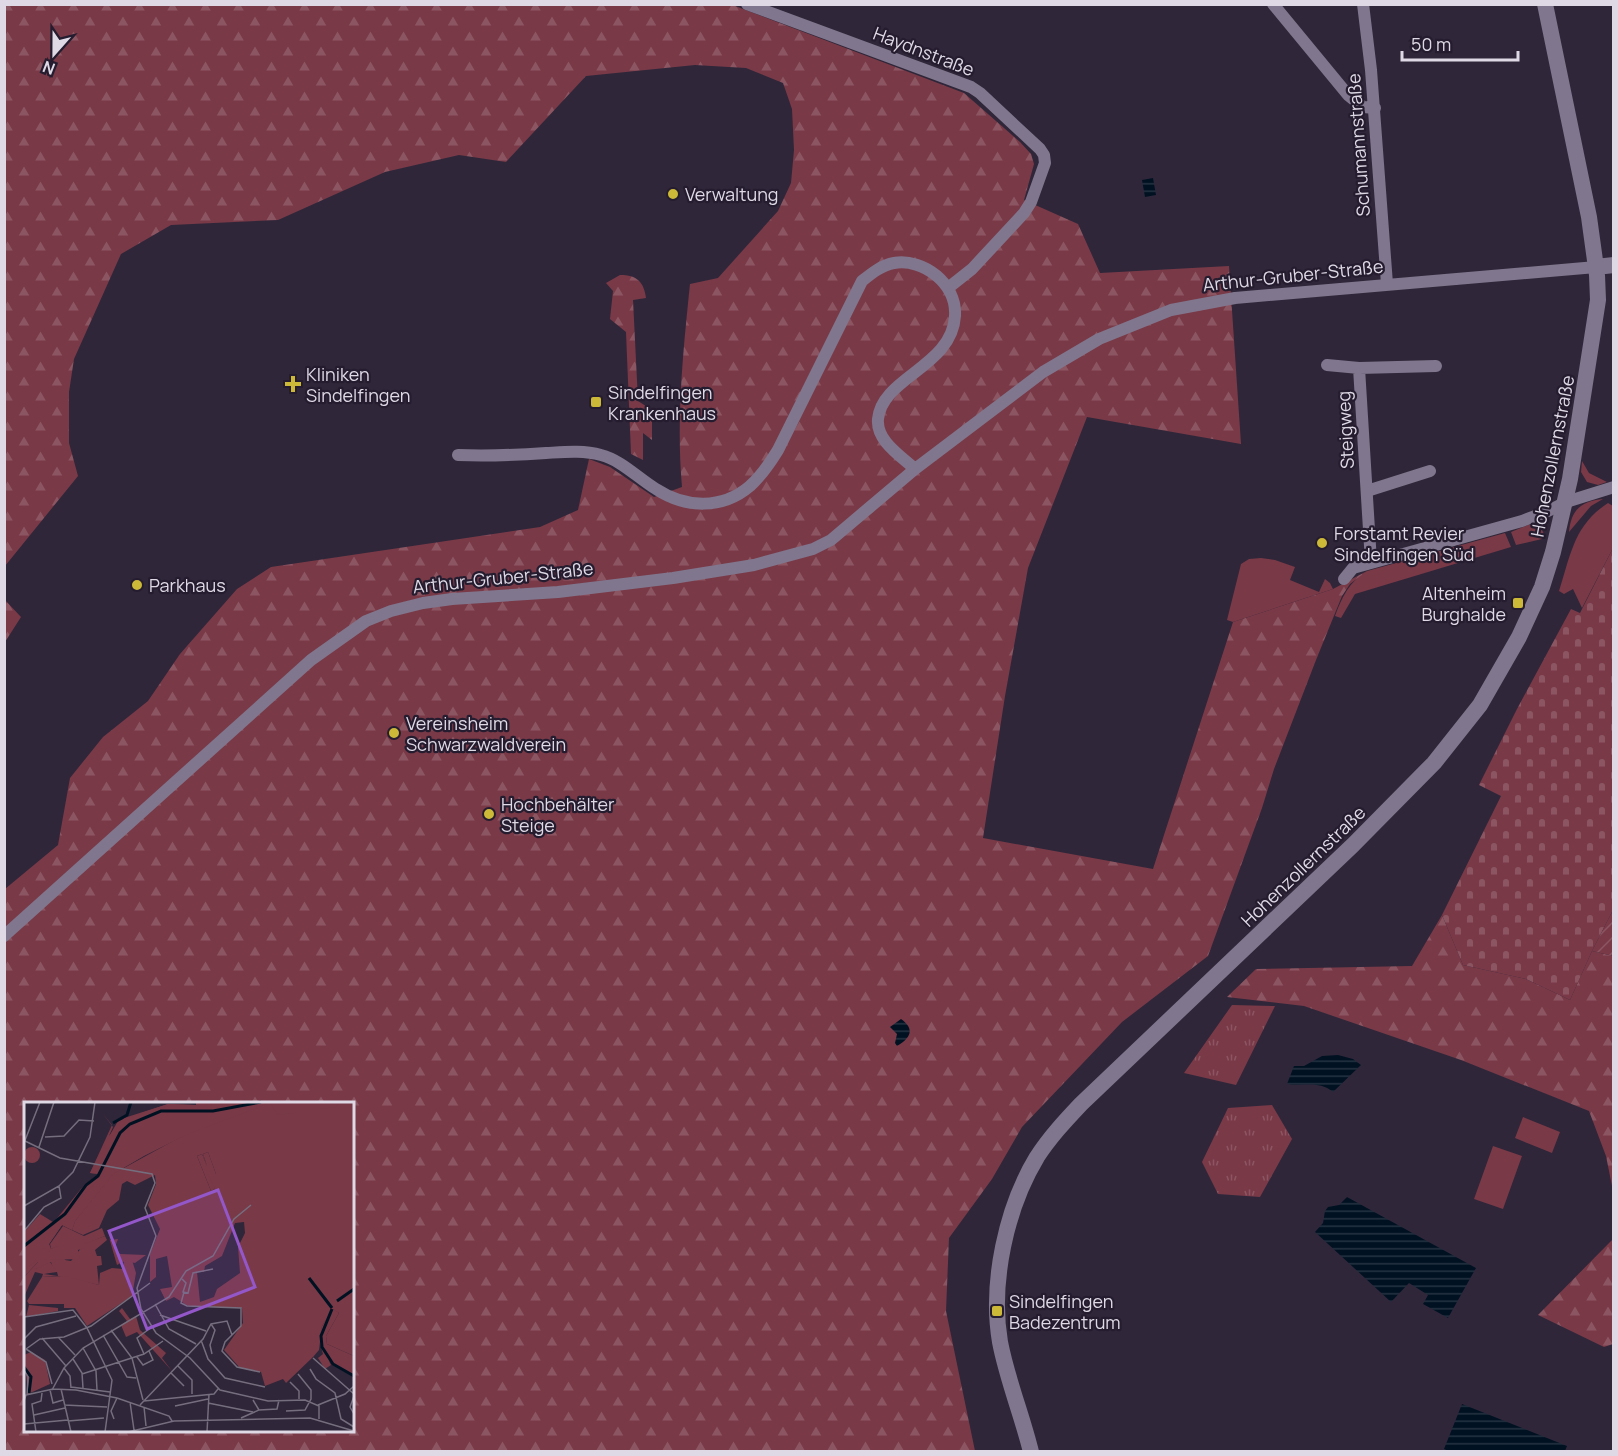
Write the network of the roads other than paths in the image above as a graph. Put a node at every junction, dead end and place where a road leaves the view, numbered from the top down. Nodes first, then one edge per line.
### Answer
1 (747, 4) edge
2 (1273, 4) edge
3 (1363, 4) edge
4 (1545, 4) edge
5 (1375, 108) junction
6 (1614, 265) edge
7 (1596, 267) junction
8 (1387, 284) junction
9 (948, 288) junction
10 (1327, 364) dead end
11 (1436, 366) dead end
12 (1359, 368) junction
13 (458, 455) dead end
14 (915, 469) junction
15 (1430, 471) dead end
16 (1614, 487) edge
17 (1367, 491) junction
18 (1566, 502) junction
19 (1371, 562) junction
20 (1344, 579) dead end
21 (4, 936) edge
22 (1031, 1452) edge

1 - 9 street, Haydnstraße
2 - 5 street
3 - 5 street, Schumannstraße
4 - 7 street, Hohenzollernstraße
5 - 8 street, Schumannstraße
6 - 7 street, Arthur-Gruber-Straße
7 - 8 street, Arthur-Gruber-Straße
7 - 18 street, Hohenzollernstraße
8 - 14 street, Arthur-Gruber-Straße
9 - 13 street
9 - 14 street
10 - 12 street, Steigweg
11 - 12 street, Steigweg
12 - 17 street, Steigweg
14 - 21 street, Arthur-Gruber-Straße
15 - 17 street, Steigweg
16 - 18 street
17 - 19 street, Steigweg
18 - 19 street
18 - 22 street, Hohenzollernstraße
19 - 20 street

